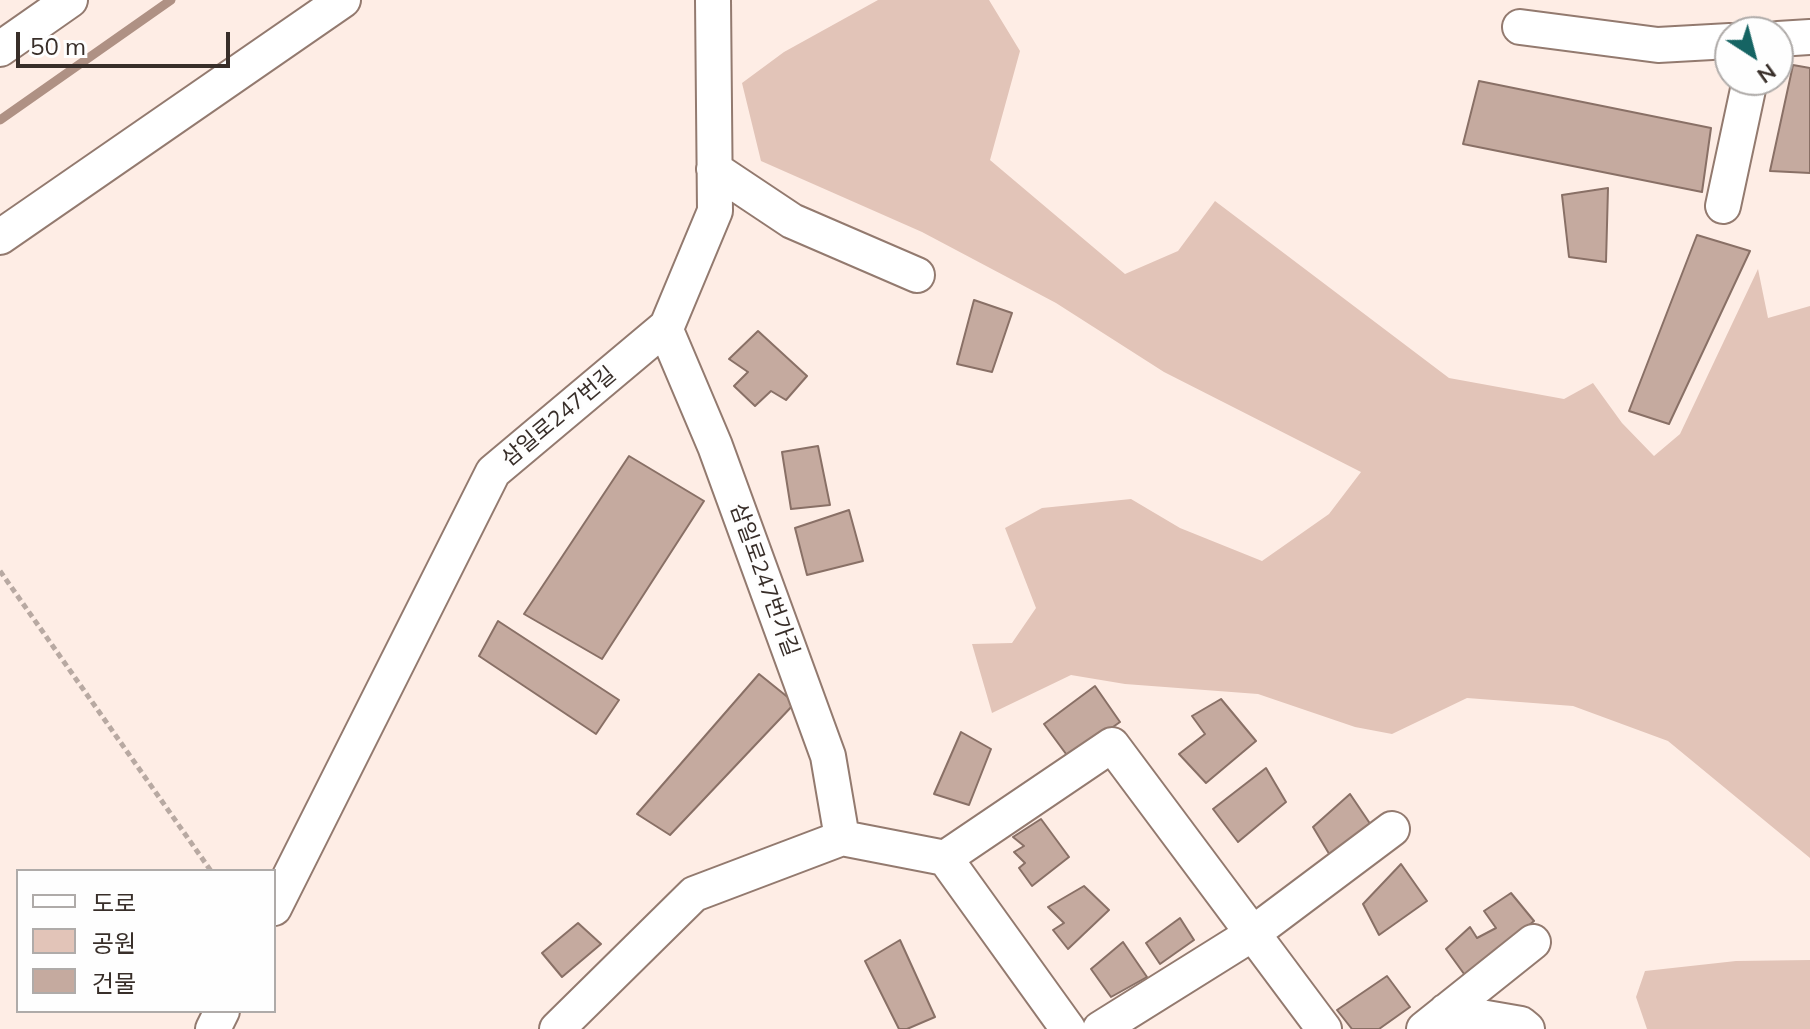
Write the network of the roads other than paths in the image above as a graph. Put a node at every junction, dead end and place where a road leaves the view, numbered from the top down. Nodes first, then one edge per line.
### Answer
1 (70, 0) edge
2 (343, 0) edge
3 (713, 0) edge
4 (1520, 27) dead end
5 (1714, 42) edge
6 (0, 49) edge
7 (1747, 96) edge
8 (714, 169) junction
9 (1723, 206) dead end
10 (0, 237) edge
11 (917, 275) dead end
12 (665, 328) junction
13 (1392, 829) dead end
14 (842, 838) junction
15 (945, 858) junction
16 (276, 904) edge
17 (1252, 934) junction
18 (1533, 942) dead end
19 (1435, 1020) edge
20 (557, 1029) edge
21 (1068, 1029) edge
22 (1100, 1029) edge
23 (1324, 1029) edge
24 (1527, 1029) edge

1 - 6 street
2 - 10 street
3 - 8 street, 삼일로247번길
4 - 5 street
7 - 9 street
8 - 11 street
8 - 12 street, 삼일로247번길
12 - 14 street, 삼일로247번가길
12 - 16 street, 삼일로247번길
13 - 17 street
14 - 15 street
14 - 20 street
15 - 17 street
15 - 21 street
17 - 22 street
17 - 23 street
18 - 19 street
19 - 24 street

